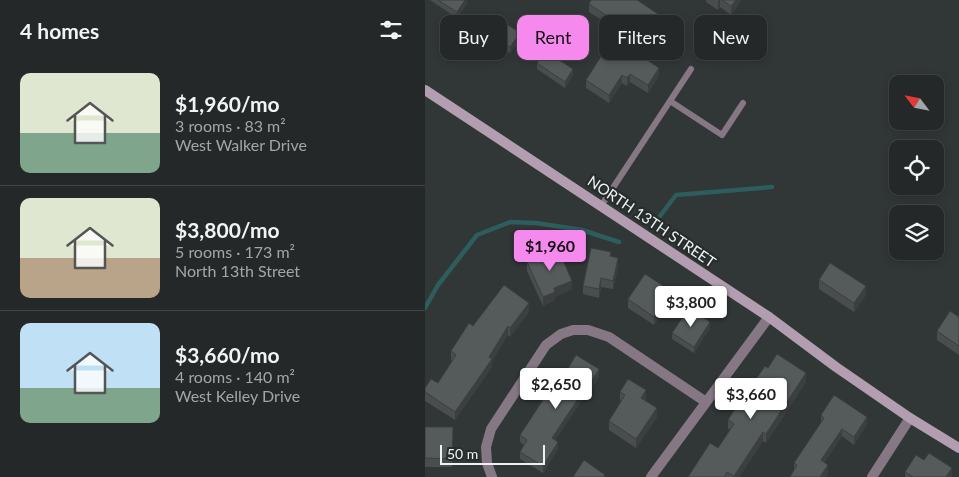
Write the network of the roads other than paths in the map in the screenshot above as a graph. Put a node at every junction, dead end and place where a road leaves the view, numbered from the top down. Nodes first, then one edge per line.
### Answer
1 (691, 69) dead end
2 (425, 90) edge
3 (670, 102) junction
4 (743, 103) dead end
5 (601, 206) junction
6 (769, 317) junction
7 (706, 402) junction
8 (910, 418) junction
9 (959, 448) edge
10 (492, 477) edge
11 (651, 477) edge
12 (872, 477) edge

1 - 3 lane
2 - 5 street, NORTH 13TH STREET
3 - 4 lane
3 - 5 lane
5 - 6 street, NORTH 13TH STREET
6 - 7 street
6 - 8 street, NORTH 13TH STREET
7 - 10 street
7 - 11 street
8 - 9 street, NORTH 13TH STREET
8 - 12 street

